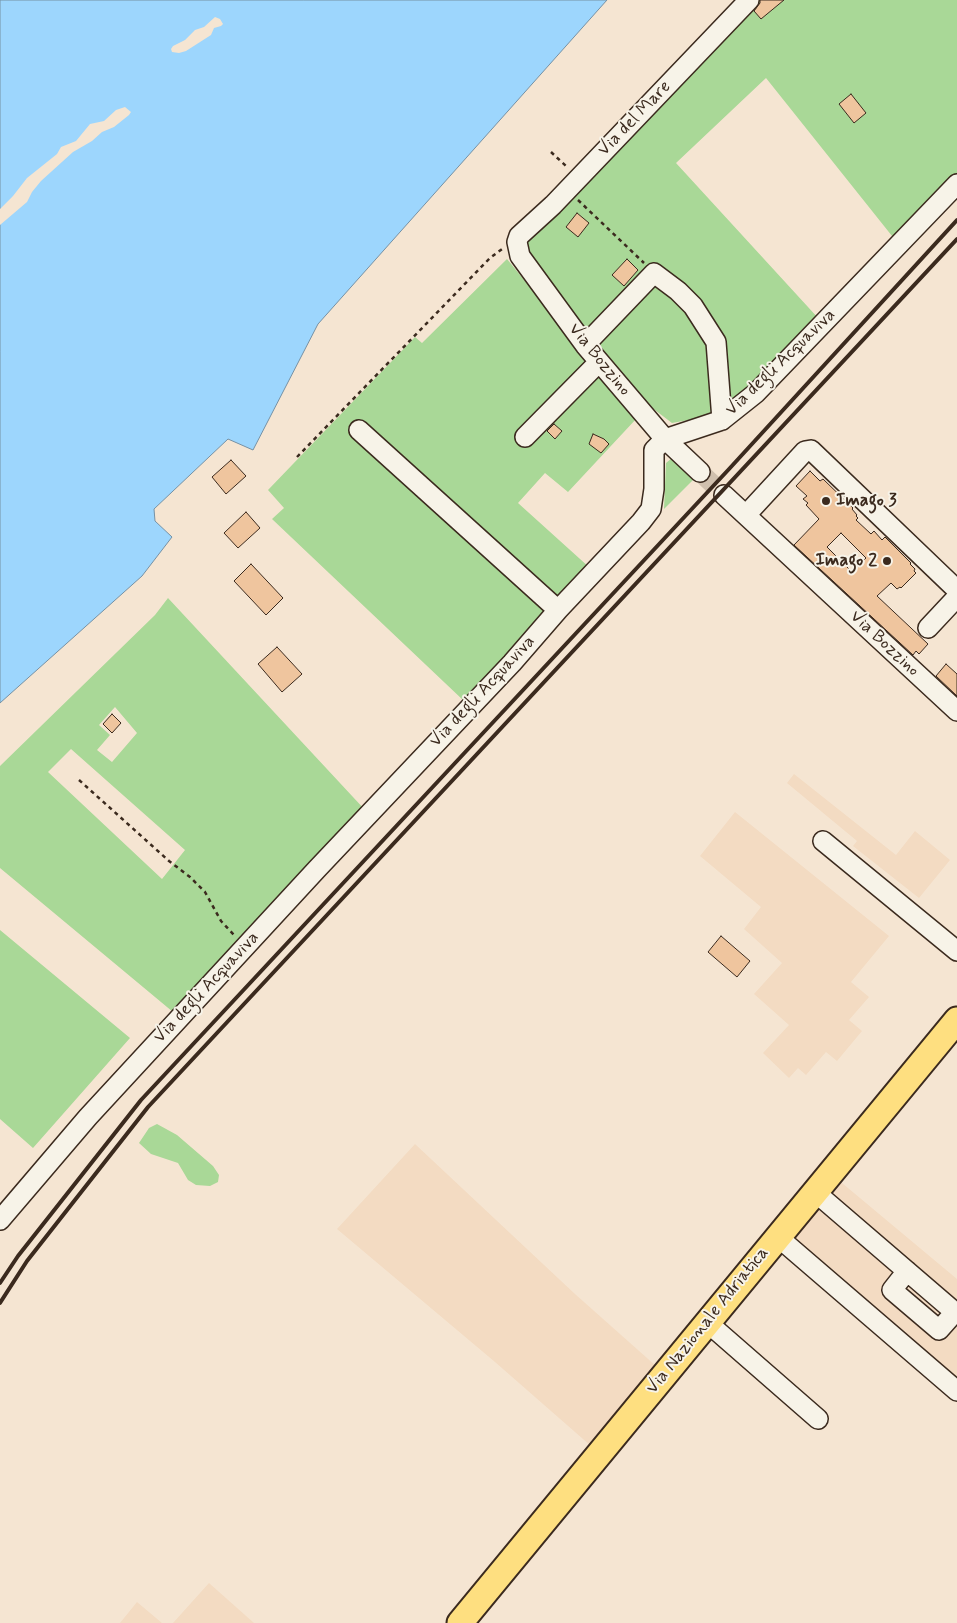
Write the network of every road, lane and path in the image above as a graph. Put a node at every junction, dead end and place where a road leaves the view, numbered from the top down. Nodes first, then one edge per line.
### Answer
1 (749, 0) edge
2 (551, 152) dead end
3 (566, 168) dead end
4 (957, 184) edge
5 (573, 196) dead end
6 (518, 241) junction
7 (654, 273) junction
8 (585, 344) junction
9 (599, 362) junction
10 (722, 420) junction
11 (359, 430) dead end
12 (525, 437) dead end
13 (664, 439) junction
14 (297, 457) dead end
15 (700, 472) tunnel mouth
16 (724, 495) tunnel mouth
17 (746, 515) junction
18 (957, 590) edge
19 (957, 597) edge
20 (558, 610) junction
21 (928, 628) dead end
22 (957, 711) edge
23 (79, 780) dead end
24 (823, 841) dead end
25 (246, 947) junction
26 (957, 951) edge
27 (957, 1020) edge
28 (815, 1192) junction
29 (0, 1220) edge
30 (778, 1237) junction
31 (956, 1313) edge
32 (708, 1323) junction
33 (957, 1391) edge
34 (818, 1419) dead end
35 (460, 1623) edge

1 - 6 street, Via del Mare
2 - 3 path
4 - 10 street, Via degli Acquaviva
5 - 7 path
6 - 8 street, Via Bozzino
6 - 14 path
7 - 8 street
7 - 10 street
8 - 9 street, Via Bozzino
9 - 12 street
9 - 13 street, Via Bozzino
10 - 13 street, Via degli Acquaviva
11 - 20 street
13 - 15 street, Via Bozzino
13 - 20 street, Via degli Acquaviva
16 - 17 street, Via Bozzino
17 - 18 street
17 - 22 street, Via Bozzino
19 - 21 street
20 - 25 street, Via degli Acquaviva
23 - 25 path
24 - 26 street
25 - 29 street, Via degli Acquaviva
27 - 28 main road, Via Nazionale Adriatica
28 - 30 main road, Via Nazionale Adriatica
28 - 31 street
30 - 32 main road, Via Nazionale Adriatica
30 - 33 street
32 - 34 street
32 - 35 main road, Via Nazionale Adriatica

